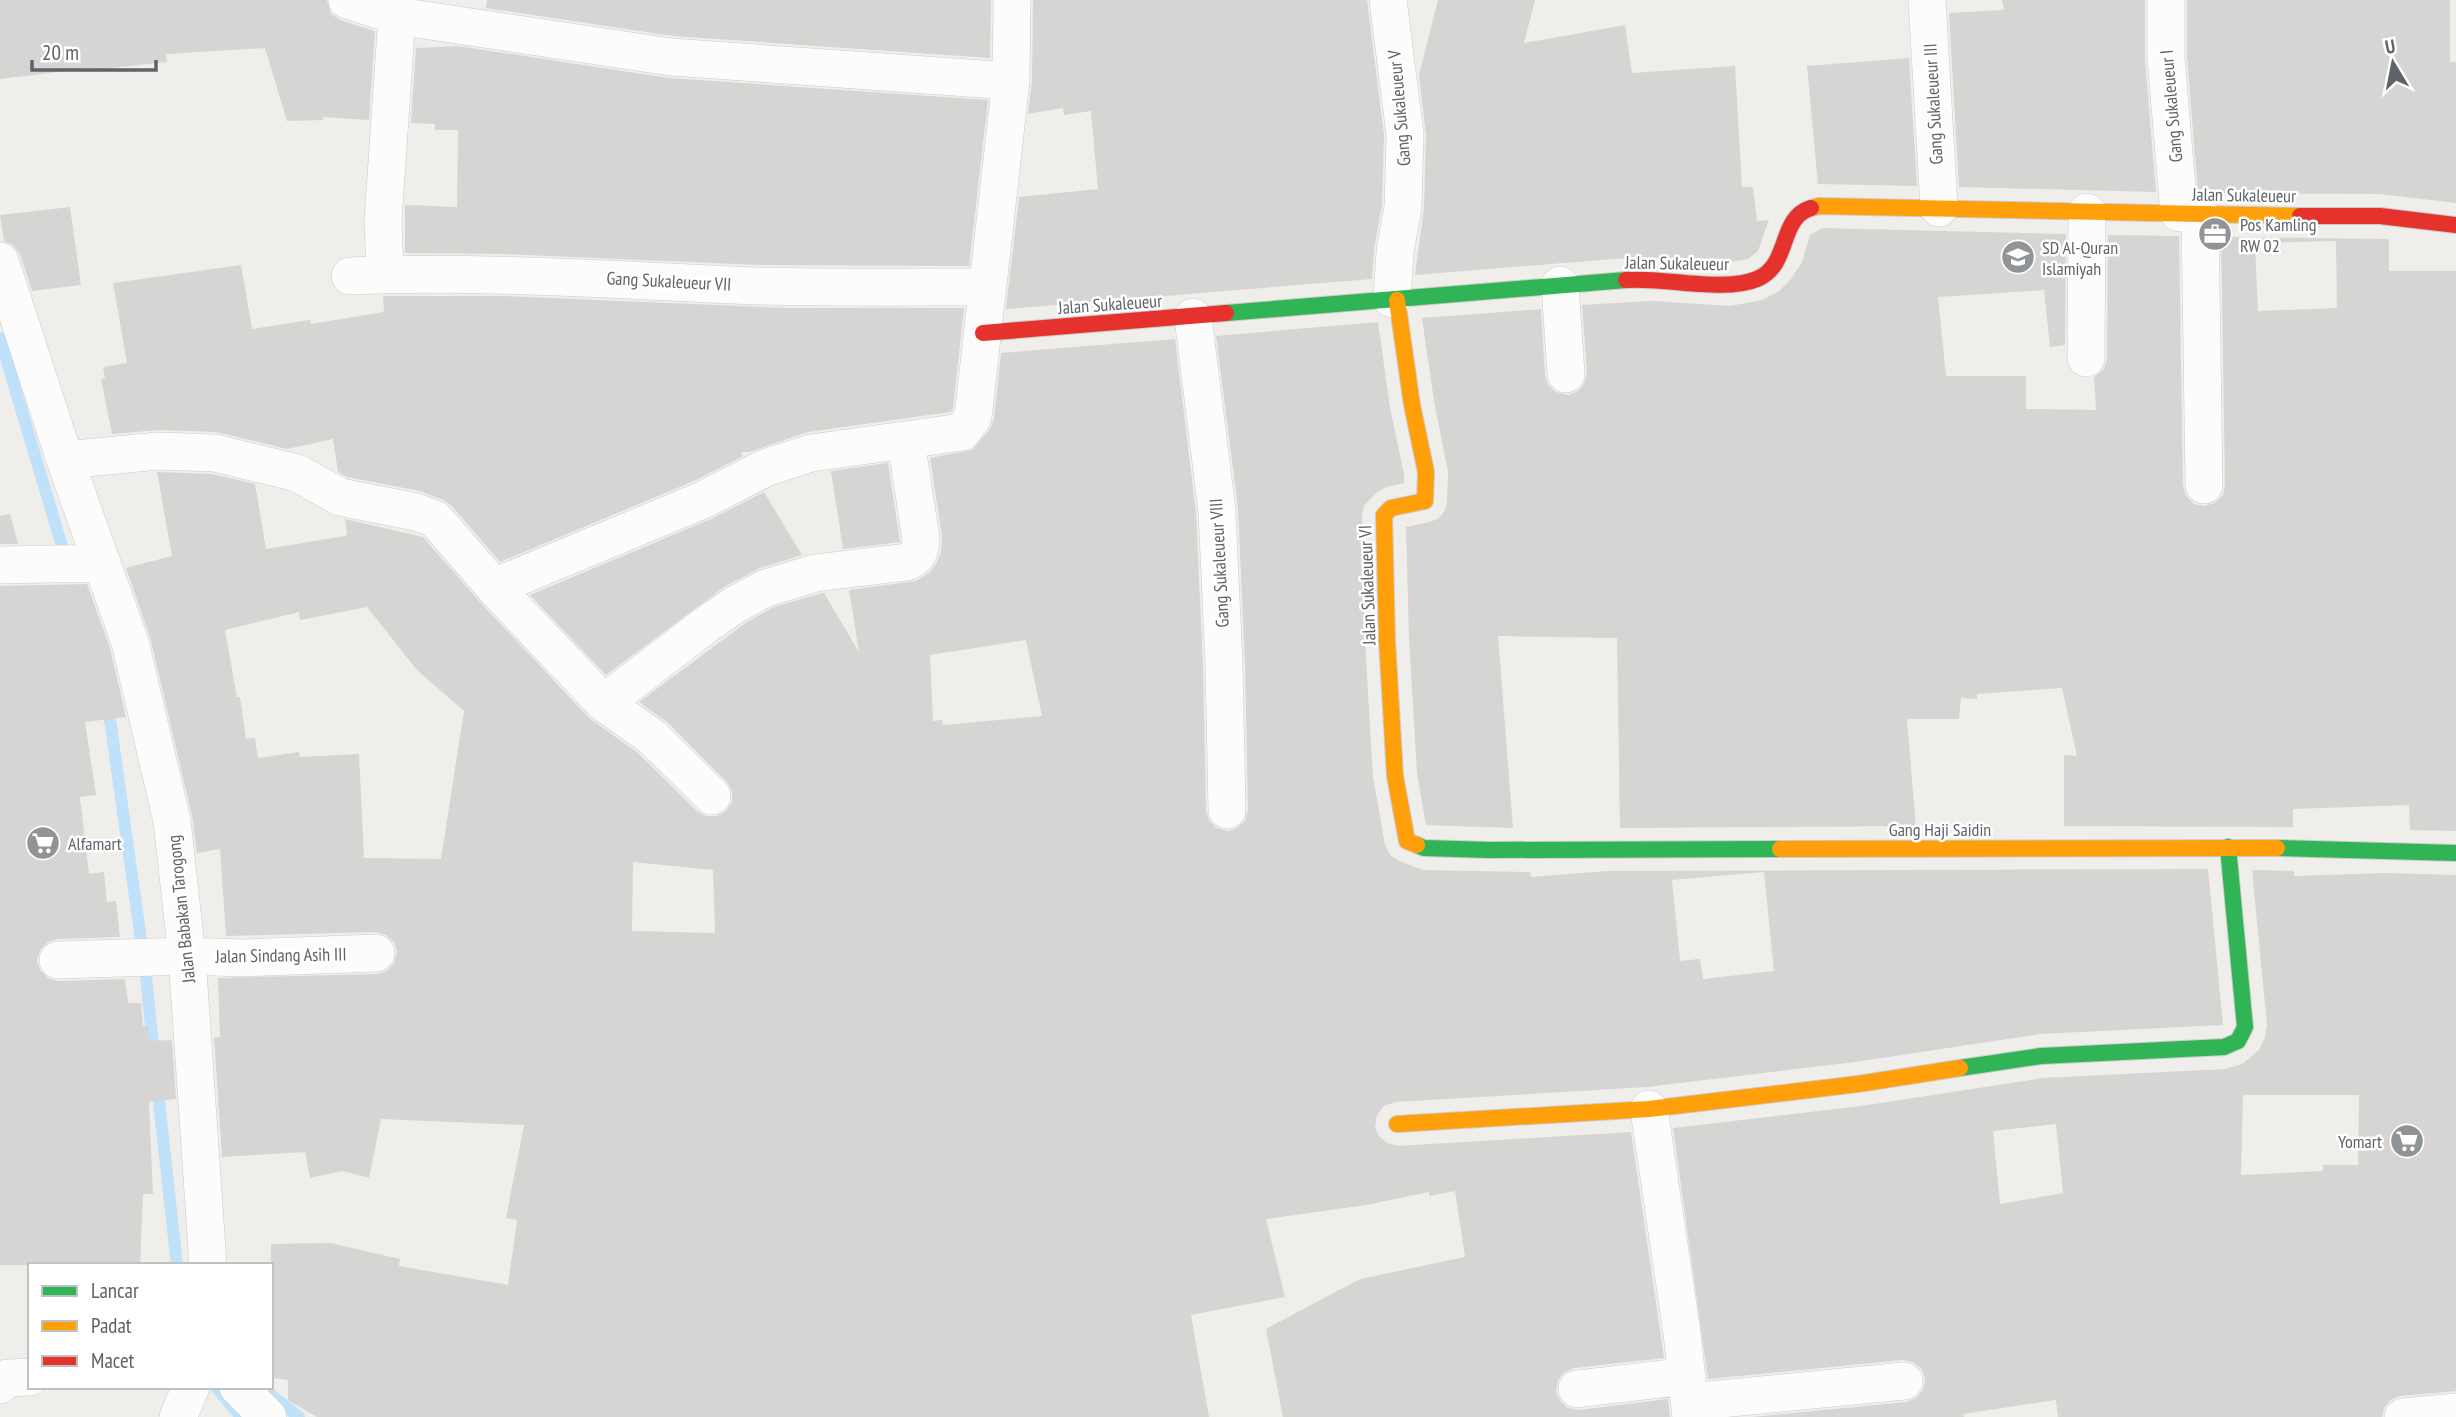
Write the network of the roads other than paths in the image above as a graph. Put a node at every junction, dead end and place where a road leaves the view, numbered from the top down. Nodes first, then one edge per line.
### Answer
1 (347, 0) edge
2 (1012, 0) edge
3 (1388, 0) edge
4 (1927, 0) edge
5 (2166, 0) edge
6 (397, 16) junction
7 (1011, 80) junction
8 (1939, 208) junction
9 (2087, 212) junction
10 (2190, 214) junction
11 (2456, 225) edge
12 (0, 261) edge
13 (1560, 285) junction
14 (988, 287) junction
15 (1394, 300) junction
16 (1193, 317) junction
17 (983, 333) junction
18 (2086, 358) dead end
19 (1566, 374) dead end
20 (906, 441) junction
21 (65, 460) junction
22 (2204, 485) dead end
23 (102, 563) junction
24 (0, 565) edge
25 (494, 586) junction
26 (604, 703) junction
27 (712, 796) dead end
28 (1227, 810) dead end
29 (2228, 847) junction
30 (1424, 848) joint
31 (2456, 853) edge
32 (376, 953) dead end
33 (187, 956) junction
34 (58, 960) dead end
35 (1649, 1109) junction
36 (1397, 1124) dead end
37 (208, 1263) edge
38 (28, 1377) edge
39 (1904, 1381) dead end
40 (0, 1385) edge
41 (190, 1389) edge
42 (240, 1389) edge
43 (1577, 1389) dead end
44 (1690, 1398) edge
45 (2456, 1412) edge
46 (178, 1417) edge
47 (268, 1417) edge
48 (2403, 1417) edge

1 - 6 street
2 - 7 street
3 - 15 street, Gang Sukaleueur V
4 - 8 street, Gang Sukaleueur III
5 - 10 street, Gang Sukaleueur I
6 - 7 street
6 - 14 street, Gang Sukaleueur VII
7 - 14 street
8 - 9 street, Jalan Sukaleueur
8 - 13 street, Jalan Sukaleueur
9 - 10 street, Jalan Sukaleueur
9 - 18 street
10 - 11 street, Jalan Sukaleueur
10 - 22 street, Gang Sukaleueur I
12 - 21 street, Jalan Babakan Tarogong
13 - 15 street, Jalan Sukaleueur
13 - 19 street
14 - 17 street
15 - 16 street, Jalan Sukaleueur
15 - 30 street, Jalan Sukaleueur VI
16 - 17 street, Jalan Sukaleueur
16 - 28 street, Gang Sukaleueur VIII
17 - 20 street
20 - 25 street
20 - 26 street
21 - 23 street, Jalan Babakan Tarogong
21 - 25 street
23 - 24 street
23 - 33 street, Jalan Babakan Tarogong
25 - 26 street
26 - 27 street
29 - 30 street, Gang Haji Saidin
29 - 31 street, Gang Haji Saidin
29 - 35 street
32 - 33 street, Jalan Sindang Asih III
33 - 34 street, Jalan Sindang Asih III
33 - 37 street, Jalan Babakan Tarogong
35 - 36 street
35 - 44 street
38 - 40 street
39 - 44 street
41 - 46 street
42 - 47 street
43 - 44 street
45 - 48 street

